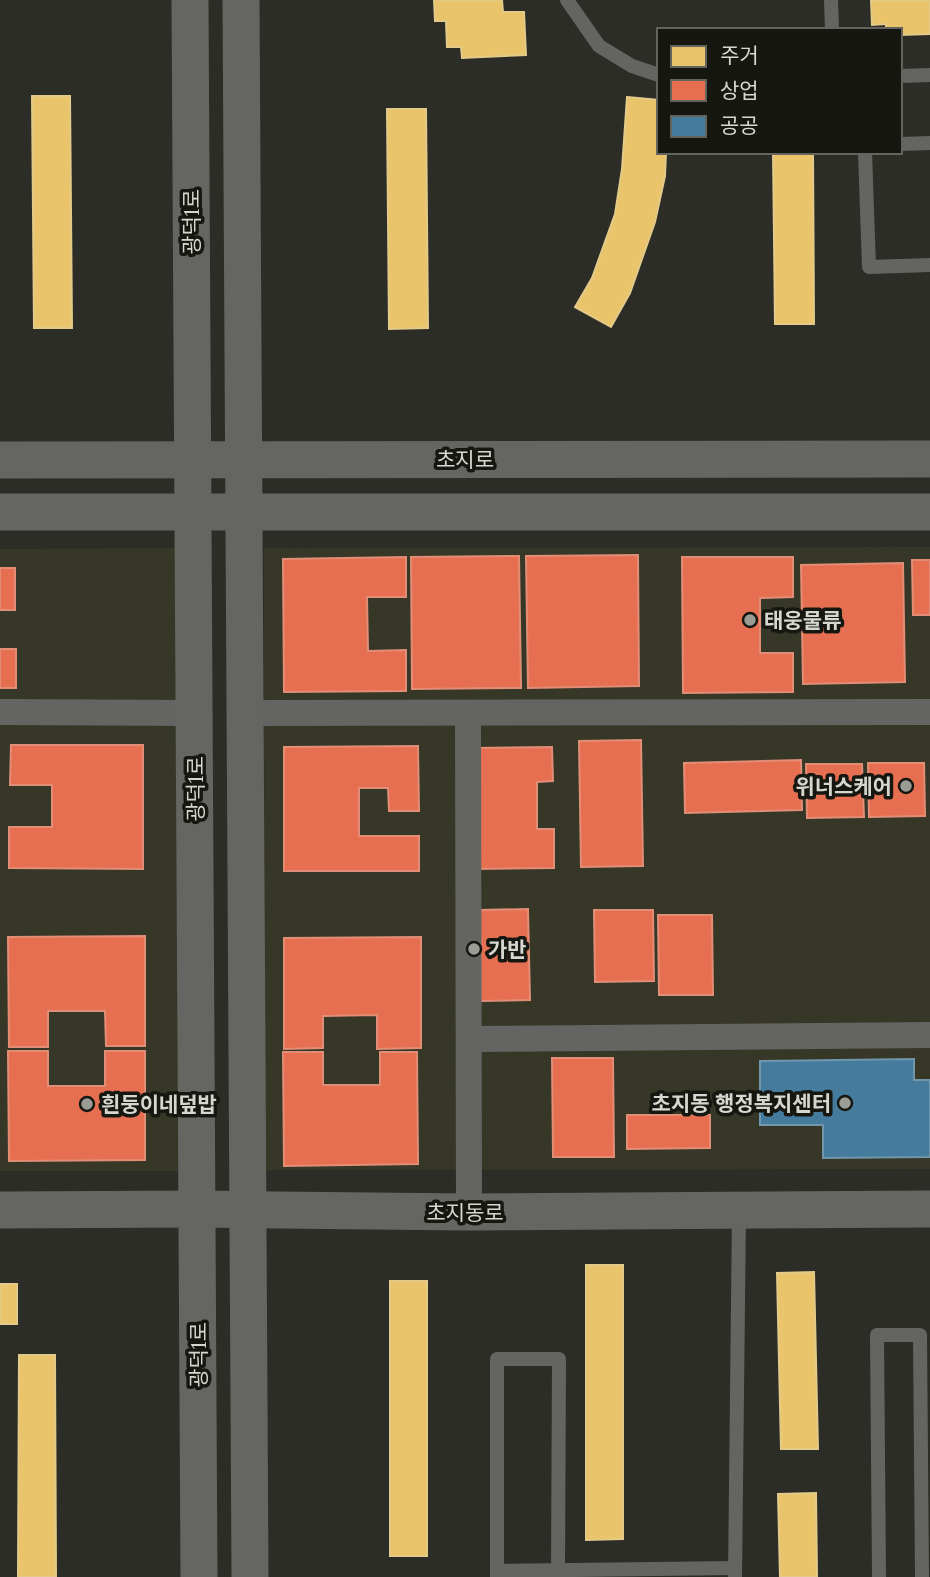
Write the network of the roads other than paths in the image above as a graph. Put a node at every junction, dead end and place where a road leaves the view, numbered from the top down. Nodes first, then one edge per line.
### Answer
1 (190, 0) edge
2 (242, 0) edge
3 (567, 0) edge
4 (831, 0) edge
5 (832, 28) edge
6 (657, 74) edge
7 (930, 75) edge
8 (902, 76) edge
9 (930, 143) edge
10 (902, 144) edge
11 (865, 154) edge
12 (930, 265) edge
13 (193, 458) junction
14 (244, 458) junction
15 (930, 459) edge
16 (0, 460) edge
17 (0, 512) edge
18 (193, 512) junction
19 (244, 512) junction
20 (930, 512) edge
21 (0, 712) edge
22 (930, 712) edge
23 (194, 713) junction
24 (246, 713) junction
25 (468, 713) junction
26 (930, 1035) edge
27 (469, 1039) junction
28 (197, 1209) junction
29 (930, 1209) edge
30 (0, 1210) edge
31 (248, 1210) junction
32 (739, 1211) junction
33 (469, 1212) junction
34 (558, 1571) junction
35 (735, 1573) edge
36 (497, 1574) edge
37 (199, 1577) edge
38 (250, 1577) edge
39 (879, 1577) edge
40 (922, 1577) edge

1 - 13 street, 광덕1로
2 - 14 street
3 - 6 lane
4 - 5 lane
7 - 8 lane
9 - 10 lane
11 - 12 lane
13 - 14 street, 초지로
13 - 16 street, 초지로
13 - 18 street, 광덕1로
14 - 15 street, 초지로
14 - 19 street
17 - 18 street
18 - 19 street
18 - 23 street, 광덕1로
19 - 20 street
19 - 24 street
21 - 23 street
22 - 25 street
23 - 28 street, 광덕1로
24 - 25 street
24 - 31 street
25 - 27 street
26 - 27 street
27 - 33 street
28 - 30 street, 초지동로
28 - 31 street, 초지동로
28 - 37 street, 광덕1로
29 - 32 street, 초지동로
31 - 33 street, 초지동로
31 - 38 street
32 - 33 street, 초지동로
32 - 35 lane
34 - 35 lane
34 - 36 lane
34 - 36 lane
39 - 40 lane

